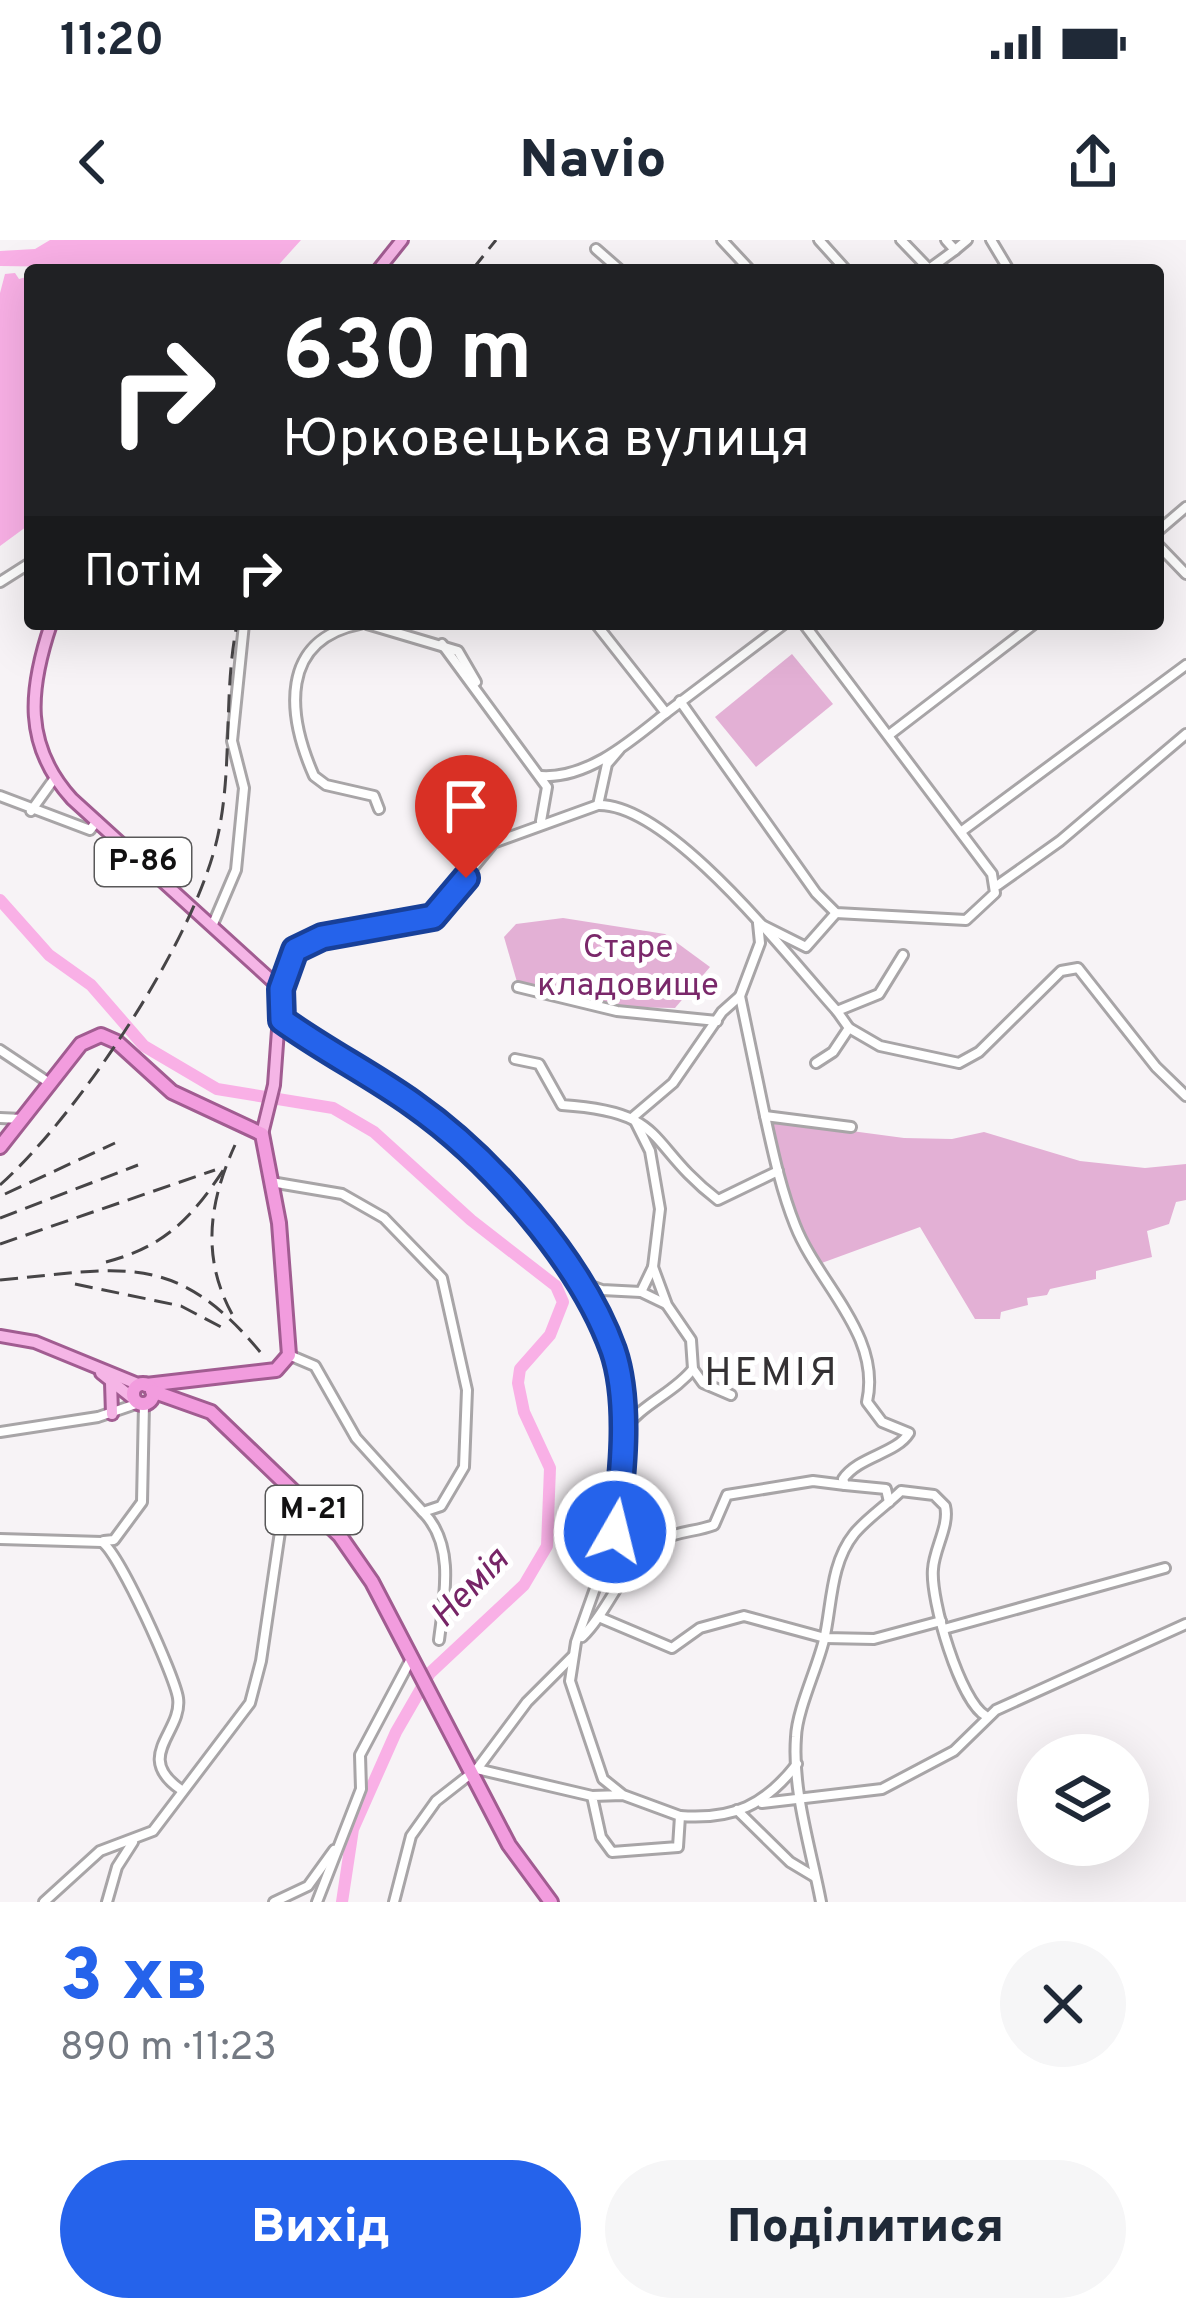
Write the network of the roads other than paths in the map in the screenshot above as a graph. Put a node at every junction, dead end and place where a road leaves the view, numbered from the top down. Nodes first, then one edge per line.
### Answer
1 (402, 240) edge
2 (722, 240) edge
3 (819, 240) edge
4 (901, 240) edge
5 (946, 240) edge
6 (968, 240) edge
7 (596, 249) dead end
8 (955, 250) junction
9 (383, 264) edge
10 (613, 264) edge
11 (744, 264) edge
12 (841, 264) edge
13 (923, 264) edge
14 (935, 264) edge
15 (1164, 551) edge
16 (1186, 574) edge
17 (49, 630) edge
18 (243, 630) edge
19 (339, 630) edge
20 (387, 630) edge
21 (601, 630) edge
22 (776, 630) edge
23 (808, 630) edge
24 (1026, 630) edge
25 (1186, 665) edge
26 (680, 700) junction
27 (666, 713) junction
28 (1186, 734) edge
29 (889, 735) junction
30 (619, 750) junction
31 (541, 776) junction
32 (54, 779) junction
33 (0, 796) edge
34 (598, 805) junction
35 (380, 809) dead end
36 (31, 811) junction
37 (97, 821) junction
38 (541, 821) junction
39 (962, 831) junction
40 (998, 885) junction
41 (836, 913) junction
42 (758, 923) junction
43 (213, 924) junction
44 (903, 956) dead end
45 (518, 987) dead end
46 (281, 989) junction
47 (740, 996) junction
48 (837, 1011) junction
49 (282, 1020) junction
50 (717, 1021) junction
51 (849, 1028) junction
52 (0, 1049) edge
53 (515, 1059) dead end
54 (816, 1063) dead end
55 (51, 1084) junction
56 (1186, 1096) edge
57 (765, 1116) junction
58 (633, 1117) junction
59 (0, 1118) edge
60 (24, 1119) junction
61 (851, 1127) dead end
62 (262, 1134) junction
63 (0, 1147) edge
64 (778, 1171) junction
65 (270, 1182) junction
66 (653, 1267) junction
67 (580, 1282) junction
68 (641, 1292) junction
69 (667, 1305) junction
70 (0, 1336) edge
71 (289, 1355) junction
72 (94, 1368) junction
73 (693, 1370) junction
74 (218, 1379) junction
75 (111, 1382) junction
76 (152, 1394) junction
77 (731, 1395) dead end
78 (211, 1412) junction
79 (112, 1414) junction
80 (622, 1431) junction
81 (0, 1432) edge
82 (844, 1485) junction
83 (308, 1504) junction
84 (889, 1504) junction
85 (423, 1513) junction
86 (0, 1539) edge
87 (102, 1542) junction
88 (1166, 1568) dead end
89 (601, 1618) junction
90 (1186, 1624) edge
91 (942, 1625) junction
92 (824, 1638) junction
93 (439, 1640) dead end
94 (576, 1642) junction
95 (573, 1656) junction
96 (411, 1659) junction
97 (986, 1716) junction
98 (797, 1763) junction
99 (473, 1772) junction
100 (179, 1789) junction
101 (623, 1795) junction
102 (592, 1796) junction
103 (801, 1802) junction
104 (762, 1803) junction
105 (737, 1810) junction
106 (680, 1816) junction
107 (134, 1841) junction
108 (339, 1842) junction
109 (816, 1878) junction
110 (44, 1902) edge
111 (106, 1902) edge
112 (274, 1902) edge
113 (316, 1902) edge
114 (394, 1902) edge
115 (551, 1902) edge
116 (820, 1902) edge

1 - 9 main road
2 - 11 street
3 - 12 street
4 - 13 street
5 - 8 street
6 - 8 street
7 - 10 street
8 - 14 street
15 - 16 street
17 - 32 main road, Р-86
18 - 43 street
19 - 35 street
20 - 31 street
21 - 27 street
22 - 26 street
23 - 29 street
24 - 29 street
25 - 39 street
26 - 27 street
26 - 41 street
27 - 30 street
28 - 40 street
29 - 39 street
30 - 31 street
30 - 34 street
31 - 38 street
32 - 36 street
32 - 37 main road, Р-86
33 - 36 street
34 - 38 street
34 - 42 street
36 - 37 street
37 - 43 main road, Р-86
38 - 46 street
39 - 40 street
40 - 41 street
41 - 42 street
42 - 47 street
42 - 48 street
43 - 46 main road, Р-86
44 - 48 street
45 - 50 street
46 - 49 main road
47 - 50 street
47 - 57 street
48 - 51 street
49 - 62 main road
49 - 67 street
50 - 58 street
51 - 54 street
51 - 56 street
52 - 55 street
53 - 58 street
55 - 60 highway
55 - 62 highway
57 - 61 street
57 - 64 street
58 - 64 street
58 - 66 street
59 - 60 street
60 - 63 highway
62 - 65 highway
64 - 82 street
65 - 71 highway
65 - 85 street
66 - 68 street
66 - 69 street
67 - 68 street
67 - 80 street
68 - 69 street
69 - 73 street
70 - 72 main road
71 - 74 highway
71 - 85 street
72 - 75 main road
72 - 76 main road
73 - 77 street
73 - 80 street
74 - 76 highway
74 - 78 highway
75 - 76 main road
75 - 79 main road
76 - 78 highway, М-21
76 - 79 street
76 - 87 street
78 - 83 highway, М-21
79 - 81 street
80 - 94 street
82 - 84 street
82 - 89 street
83 - 96 highway, М-21
83 - 100 street
84 - 91 street
84 - 92 street
85 - 93 street
86 - 87 street
87 - 100 street
88 - 91 street
89 - 92 street
89 - 94 street
90 - 97 street
91 - 92 street
91 - 97 street
92 - 98 street
94 - 95 street
95 - 99 street
95 - 101 street
96 - 99 highway, М-21
96 - 108 street
97 - 103 street
98 - 103 street
98 - 104 street
99 - 102 street
99 - 114 street
99 - 115 highway, М-21
100 - 107 street
101 - 102 street
101 - 106 street
102 - 106 street
103 - 104 street
103 - 109 street
104 - 105 street
105 - 106 street
105 - 109 street
107 - 110 street
107 - 111 street
108 - 112 street
108 - 113 street
109 - 116 street

